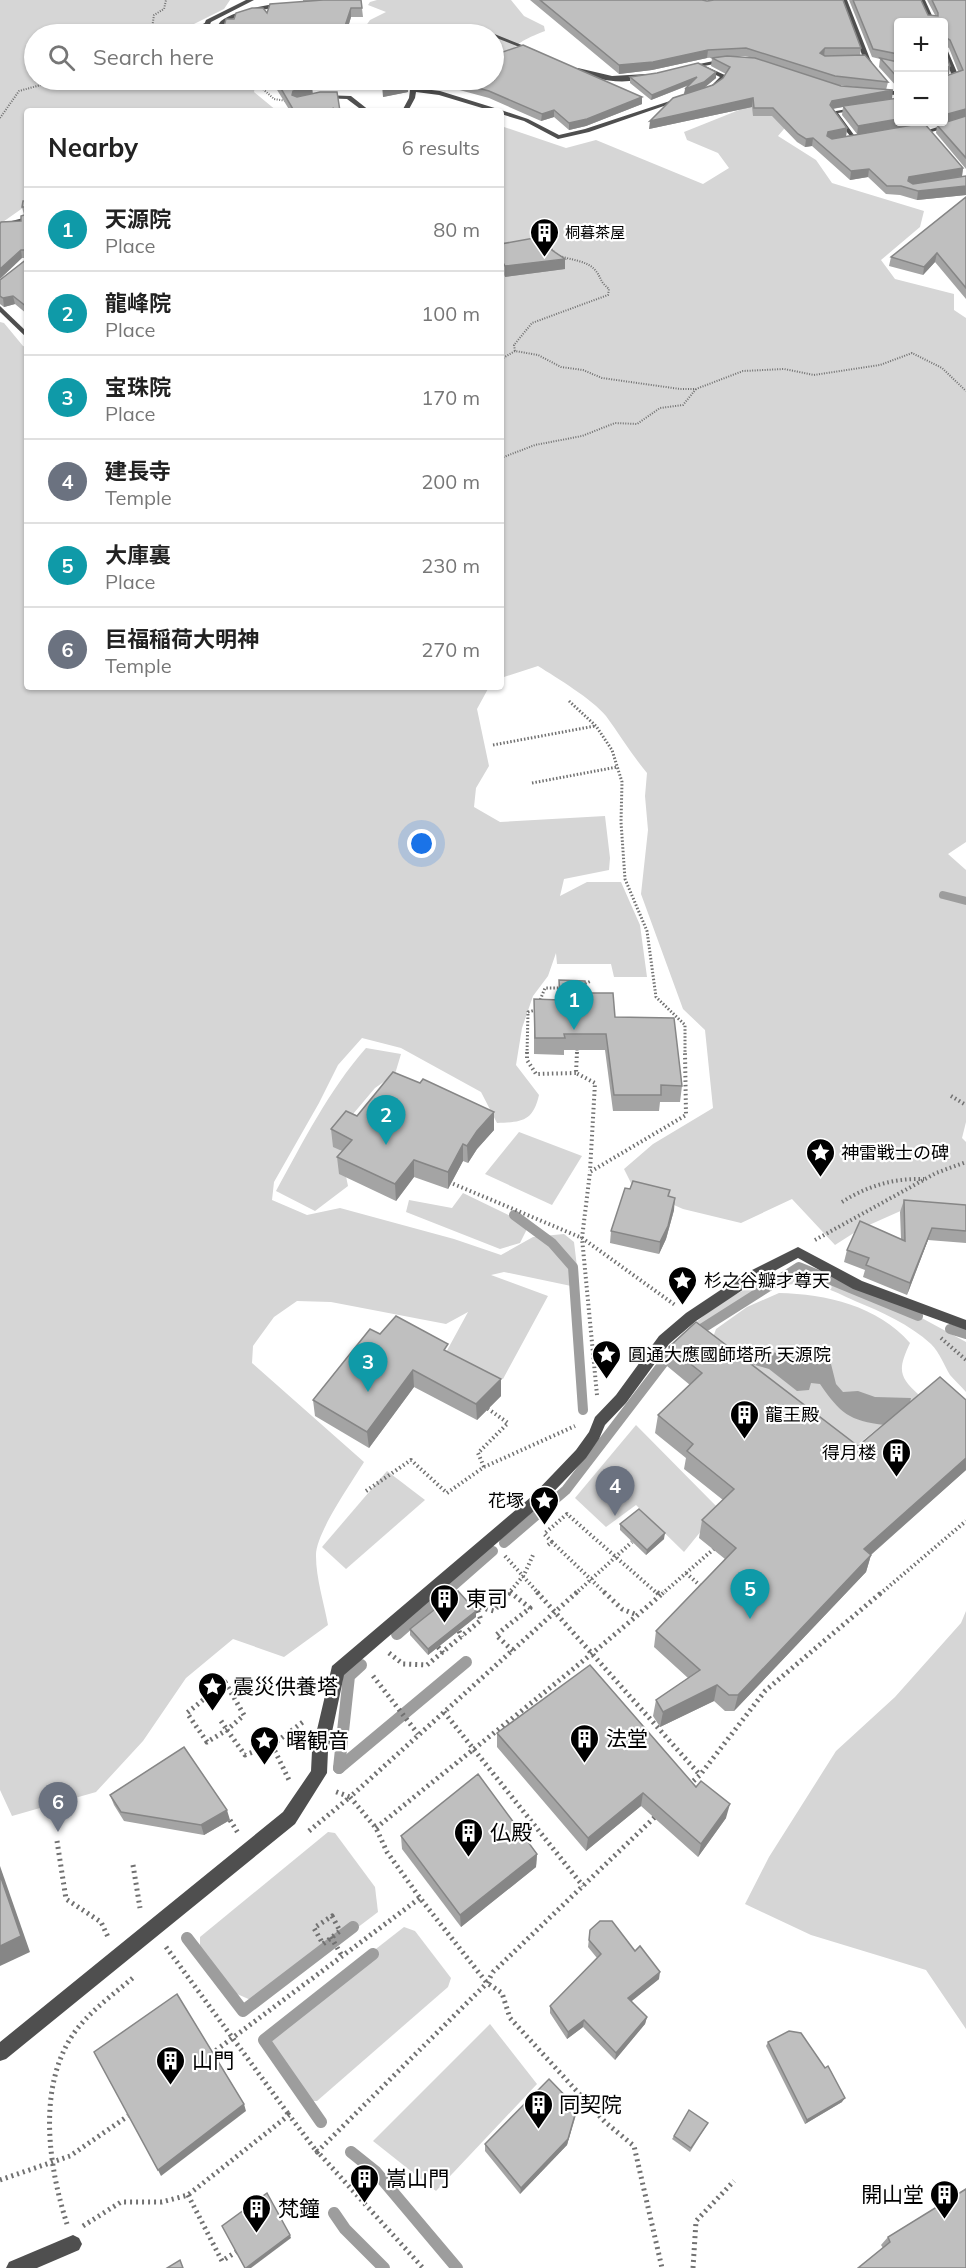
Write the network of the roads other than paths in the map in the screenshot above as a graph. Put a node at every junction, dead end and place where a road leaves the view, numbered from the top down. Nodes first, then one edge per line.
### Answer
1 (250, 0) edge
2 (844, 0) edge
3 (922, 0) edge
4 (295, 4) edge
5 (930, 18) edge
6 (206, 24) edge
7 (222, 24) edge
8 (504, 40) edge
9 (544, 56) edge
10 (948, 58) edge
11 (735, 60) edge
12 (856, 60) edge
13 (867, 60) junction
14 (878, 62) edge
15 (696, 64) junction
16 (575, 69) edge
17 (677, 69) edge
18 (656, 74) edge
19 (948, 75) edge
20 (882, 77) edge
21 (956, 77) junction
22 (966, 78) edge
23 (948, 79) edge
24 (889, 85) edge
25 (413, 90) joint
26 (894, 90) edge
27 (707, 91) edge
28 (873, 92) edge
29 (894, 94) edge
30 (686, 98) edge
31 (297, 102) edge
32 (866, 107) edge
33 (363, 108) edge
34 (407, 108) edge
35 (490, 108) edge
36 (504, 112) edge
37 (966, 120) edge
38 (865, 137) edge
39 (854, 139) junction
40 (935, 140) edge
41 (842, 141) edge
42 (24, 220) edge
43 (0, 227) edge
44 (0, 308) edge
45 (24, 333) edge
46 (966, 1325) edge
47 (0, 2053) edge
48 (74, 2236) road end
49 (15, 2268) edge

1 - 6 street
2 - 13 street
3 - 5 street
4 - 7 street
8 - 9 street
10 - 21 street
11 - 15 street
12 - 13 street
13 - 14 street
13 - 20 street
15 - 17 street
15 - 27 street
16 - 18 street
19 - 21 street
21 - 22 street
21 - 23 street
24 - 26 street
25 - 34 street
25 - 35 street
28 - 29 street
30 - 36 street
31 - 33 street
32 - 39 street
37 - 40 street
38 - 39 street
39 - 41 street
42 - 43 street
44 - 45 street
46 - 47 street
48 - 49 street

